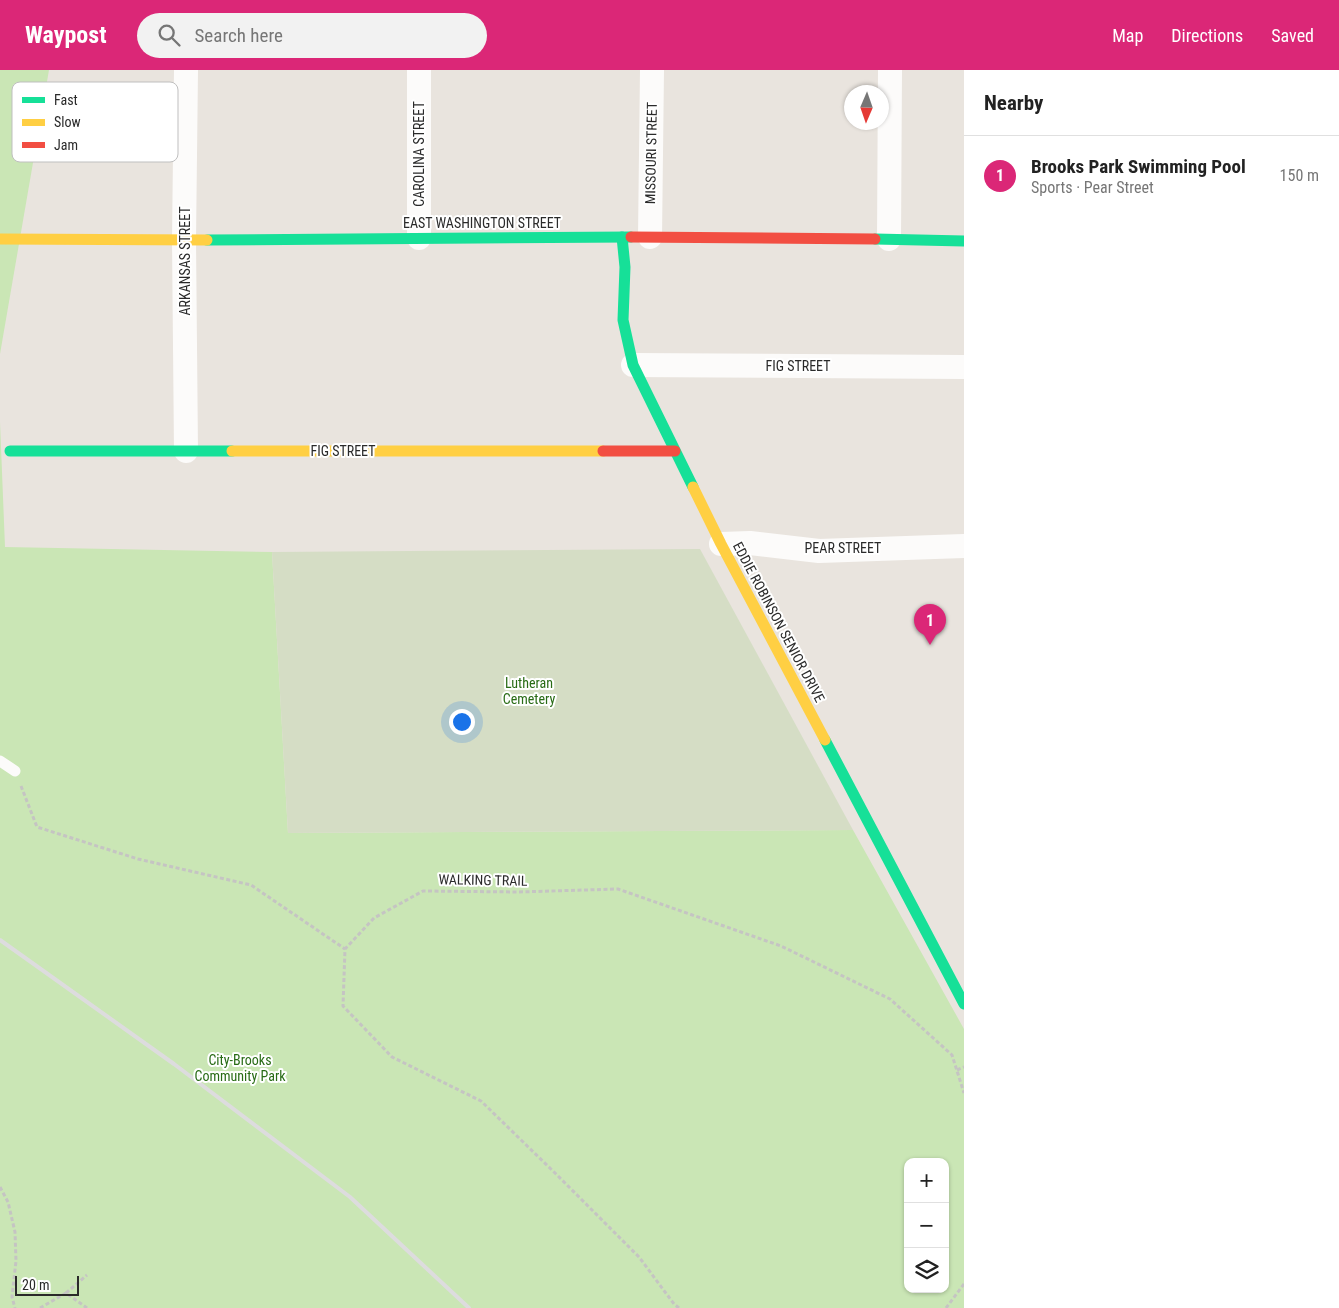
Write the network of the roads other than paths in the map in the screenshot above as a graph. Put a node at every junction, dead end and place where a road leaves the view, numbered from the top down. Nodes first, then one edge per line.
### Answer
1 (186, 70) edge
2 (420, 70) edge
3 (652, 70) edge
4 (890, 70) edge
5 (622, 237) junction
6 (650, 237) junction
7 (419, 238) junction
8 (0, 239) edge
9 (889, 239) junction
10 (184, 240) junction
11 (964, 241) edge
12 (633, 365) junction
13 (964, 367) edge
14 (10, 451) dead end
15 (186, 451) junction
16 (675, 451) junction
17 (721, 544) junction
18 (964, 546) edge
19 (0, 761) edge
20 (15, 771) road end
21 (964, 1004) edge

1 - 10 street, ARKANSAS STREET
2 - 7 street, CAROLINA STREET
3 - 6 street, MISSOURI STREET
4 - 9 street
5 - 6 street, EAST WASHINGTON STREET
5 - 7 street, EAST WASHINGTON STREET
5 - 12 street, EDDIE ROBINSON SENIOR DRIVE
6 - 9 street, EAST WASHINGTON STREET
7 - 10 street, EAST WASHINGTON STREET
8 - 10 street, EAST WASHINGTON STREET
9 - 11 street, EAST WASHINGTON STREET
10 - 15 street, ARKANSAS STREET
12 - 13 street, FIG STREET
12 - 16 street, EDDIE ROBINSON SENIOR DRIVE
14 - 15 street, FIG STREET
15 - 16 street, FIG STREET
16 - 17 street, EDDIE ROBINSON SENIOR DRIVE
17 - 18 street, PEAR STREET
17 - 21 street, EDDIE ROBINSON SENIOR DRIVE
19 - 20 lane

